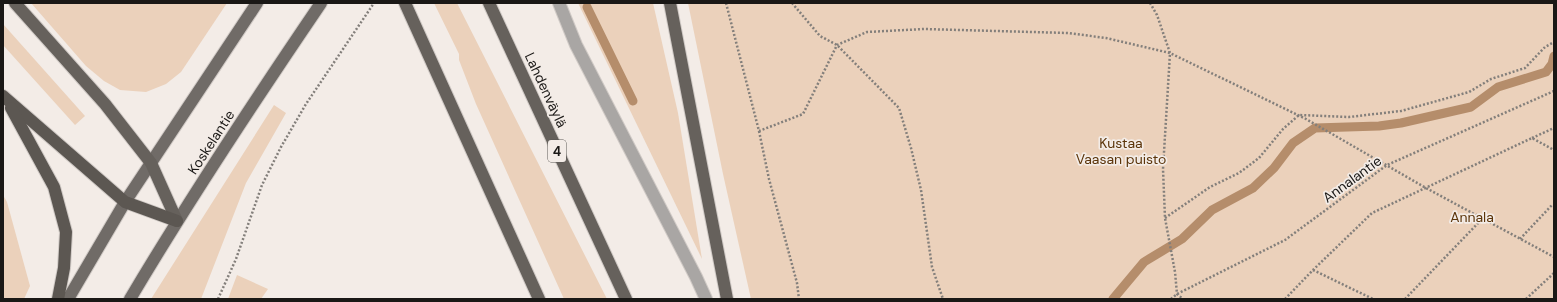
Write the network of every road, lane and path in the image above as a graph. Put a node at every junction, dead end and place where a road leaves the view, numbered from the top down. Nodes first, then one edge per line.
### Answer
1 (15, 3) edge
2 (257, 3) edge
3 (321, 3) edge
4 (374, 3) edge
5 (405, 3) edge
6 (489, 3) edge
7 (560, 3) edge
8 (670, 3) edge
9 (726, 3) edge
10 (792, 3) edge
11 (1150, 3) edge
12 (1554, 42) edge
13 (837, 45) junction
14 (1170, 53) junction
15 (1554, 91) edge
16 (5, 98) edge
17 (1299, 115) junction
18 (1554, 128) edge
19 (760, 130) junction
20 (1532, 138) junction
21 (1554, 150) edge
22 (151, 163) junction
23 (1387, 165) junction
24 (1426, 188) junction
25 (126, 202) junction
26 (1552, 205) dead end
27 (1165, 218) junction
28 (1483, 218) junction
29 (177, 221) junction
30 (1520, 239) junction
31 (1554, 257) edge
32 (1313, 270) junction
33 (1554, 273) edge
34 (1177, 294) junction
35 (58, 299) edge
36 (68, 299) edge
37 (130, 299) edge
38 (218, 299) edge
39 (539, 299) edge
40 (626, 299) edge
41 (706, 299) edge
42 (727, 299) edge
43 (799, 299) edge
44 (943, 299) edge
45 (1171, 299) edge
46 (1183, 299) edge
47 (1285, 299) edge
48 (1372, 299) edge
49 (1405, 299) edge
50 (1526, 299) edge

1 - 22 highway
2 - 22 main road
3 - 29 main road, Koskelantie
4 - 38 path
5 - 39 highway
6 - 40 highway, Lahdenväylä / 4
7 - 41 lane
8 - 42 highway
9 - 19 path
10 - 13 path
11 - 14 path
12 - 17 path
13 - 14 path
13 - 19 path
13 - 44 path
14 - 17 path
14 - 27 path
15 - 23 path, Annalantie
16 - 25 highway
16 - 35 highway
17 - 23 path
17 - 27 path
18 - 20 path
19 - 43 path
20 - 21 path
20 - 24 path
22 - 25 main road
22 - 29 highway
23 - 24 path
23 - 34 path, Annalantie
24 - 28 path
24 - 32 path
25 - 29 highway
25 - 36 main road
26 - 30 path
27 - 34 path
28 - 30 path
28 - 49 path
29 - 37 main road, Koskelantie
30 - 31 path
32 - 47 path
32 - 48 path
33 - 50 path
34 - 45 path, Annalantie
34 - 46 path

